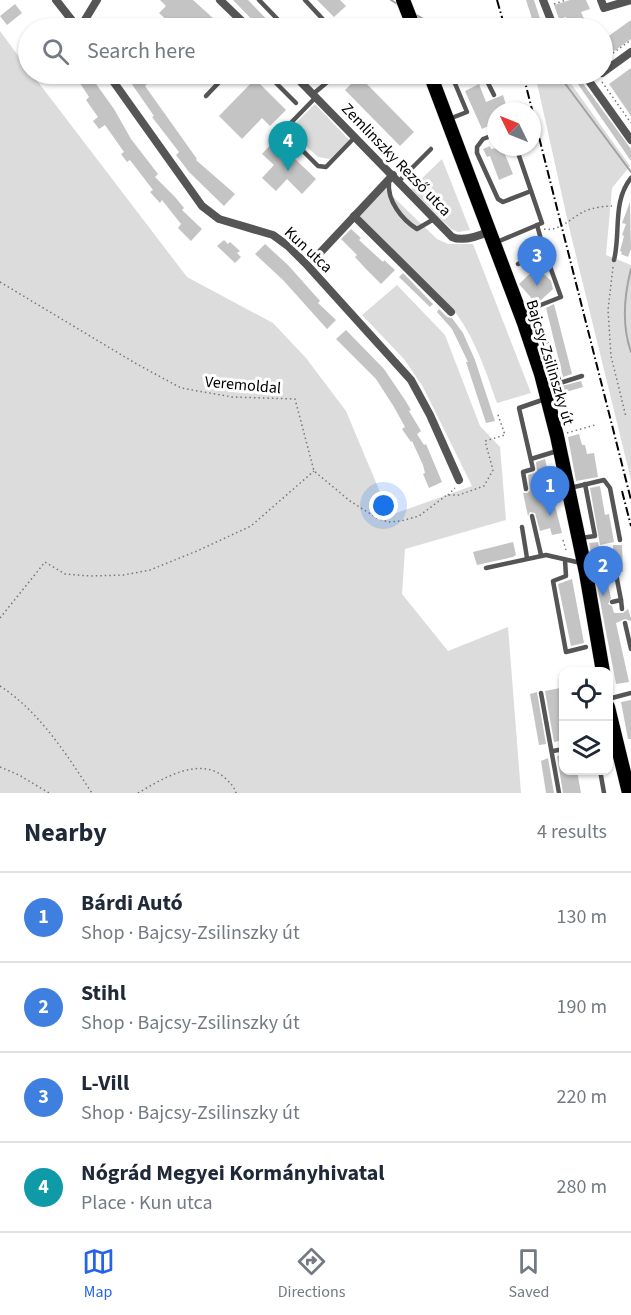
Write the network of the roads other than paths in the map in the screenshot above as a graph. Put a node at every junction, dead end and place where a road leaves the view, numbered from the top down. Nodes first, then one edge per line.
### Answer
1 (56, 0) edge
2 (96, 0) edge
3 (220, 0) edge
4 (259, 0) edge
5 (304, 0) edge
6 (403, 0) edge
7 (601, 0) edge
8 (631, 0) edge
9 (547, 3) edge
10 (71, 18) edge
11 (85, 18) edge
12 (239, 18) edge
13 (276, 18) edge
14 (321, 18) edge
15 (407, 18) edge
16 (551, 18) edge
17 (631, 52) edge
18 (613, 65) edge
19 (115, 84) edge
20 (217, 84) edge
21 (277, 84) edge
22 (303, 84) edge
23 (326, 84) edge
24 (434, 84) edge
25 (455, 84) edge
26 (488, 84) edge
27 (591, 84) edge
28 (314, 95) junction
29 (494, 95) dead end
30 (206, 96) dead end
31 (296, 103) dead end
32 (447, 120) junction
33 (356, 137) junction
34 (487, 138) edge
35 (631, 140) edge
36 (431, 149) dead end
37 (519, 156) edge
38 (394, 178) junction
39 (630, 179) edge
40 (531, 191) junction
41 (354, 216) junction
42 (434, 219) junction
43 (539, 224) junction
44 (492, 237) junction
45 (544, 250) junction
46 (318, 255) dead end
47 (614, 260) road end
48 (518, 264) dead end
49 (535, 307) junction
50 (451, 312) dead end
51 (520, 313) junction
52 (582, 376) dead end
53 (548, 399) junction
54 (560, 450) junction
55 (531, 459) junction
56 (459, 480) road end
57 (585, 484) junction
58 (526, 489) dead end
59 (568, 489) junction
60 (532, 516) dead end
61 (522, 527) dead end
62 (578, 539) junction
63 (620, 540) dead end
64 (541, 555) junction
65 (527, 558) junction
66 (565, 560) junction
67 (584, 563) junction
68 (486, 568) dead end
69 (616, 574) dead end
70 (621, 600) junction
71 (612, 602) dead end
72 (622, 609) dead end
73 (625, 623) dead end
74 (586, 647) dead end
75 (631, 649) edge
76 (602, 667) edge
77 (541, 693) dead end
78 (631, 693) edge
79 (613, 698) edge
80 (613, 741) edge
81 (559, 750) edge
82 (553, 751) junction
83 (601, 775) edge
84 (629, 790) edge
85 (559, 793) edge
86 (604, 793) edge

1 - 10 street
2 - 11 street
3 - 12 street
4 - 13 lane
5 - 14 lane
6 - 15 main road
7 - 8 street
9 - 16 street
17 - 18 street
19 - 56 street, Kun utca
20 - 30 lane
21 - 31 lane
22 - 28 street, Zemlinszky Rezső utca
23 - 28 lane
24 - 32 main road, Bajcsy-Zsilinszky út
25 - 32 lane
26 - 29 lane
27 - 35 street
28 - 33 street, Zemlinszky Rezső utca
28 - 33 lane
32 - 44 main road, Bajcsy-Zsilinszky út
33 - 38 street, Zemlinszky Rezső utca
34 - 40 lane
36 - 38 lane
37 - 40 lane
38 - 41 street, Kun utca
38 - 42 street, Zemlinszky Rezső utca
38 - 42 lane
39 - 47 lane
40 - 43 lane
41 - 46 street, Kun utca
41 - 50 street
42 - 44 street, Zemlinszky Rezső utca
43 - 44 lane
43 - 45 lane
44 - 51 main road, Bajcsy-Zsilinszky út
45 - 48 lane
45 - 49 lane
49 - 51 lane
49 - 52 lane
51 - 53 main road, Bajcsy-Zsilinszky út
53 - 54 main road, Bajcsy-Zsilinszky út
53 - 55 lane
54 - 55 lane
54 - 59 main road, Bajcsy-Zsilinszky út
55 - 58 lane
57 - 59 lane
57 - 62 lane
57 - 63 lane
59 - 62 main road, Bajcsy-Zsilinszky út
60 - 64 lane
61 - 65 lane
62 - 67 main road, Bajcsy-Zsilinszky út
64 - 65 lane
64 - 66 lane
65 - 68 lane
66 - 67 lane
66 - 74 lane
67 - 76 main road, Bajcsy-Zsilinszky út
69 - 70 lane
70 - 71 lane
70 - 72 lane
73 - 75 lane
77 - 82 lane
78 - 79 lane
80 - 84 main road
81 - 82 lane
82 - 85 lane
83 - 86 lane

